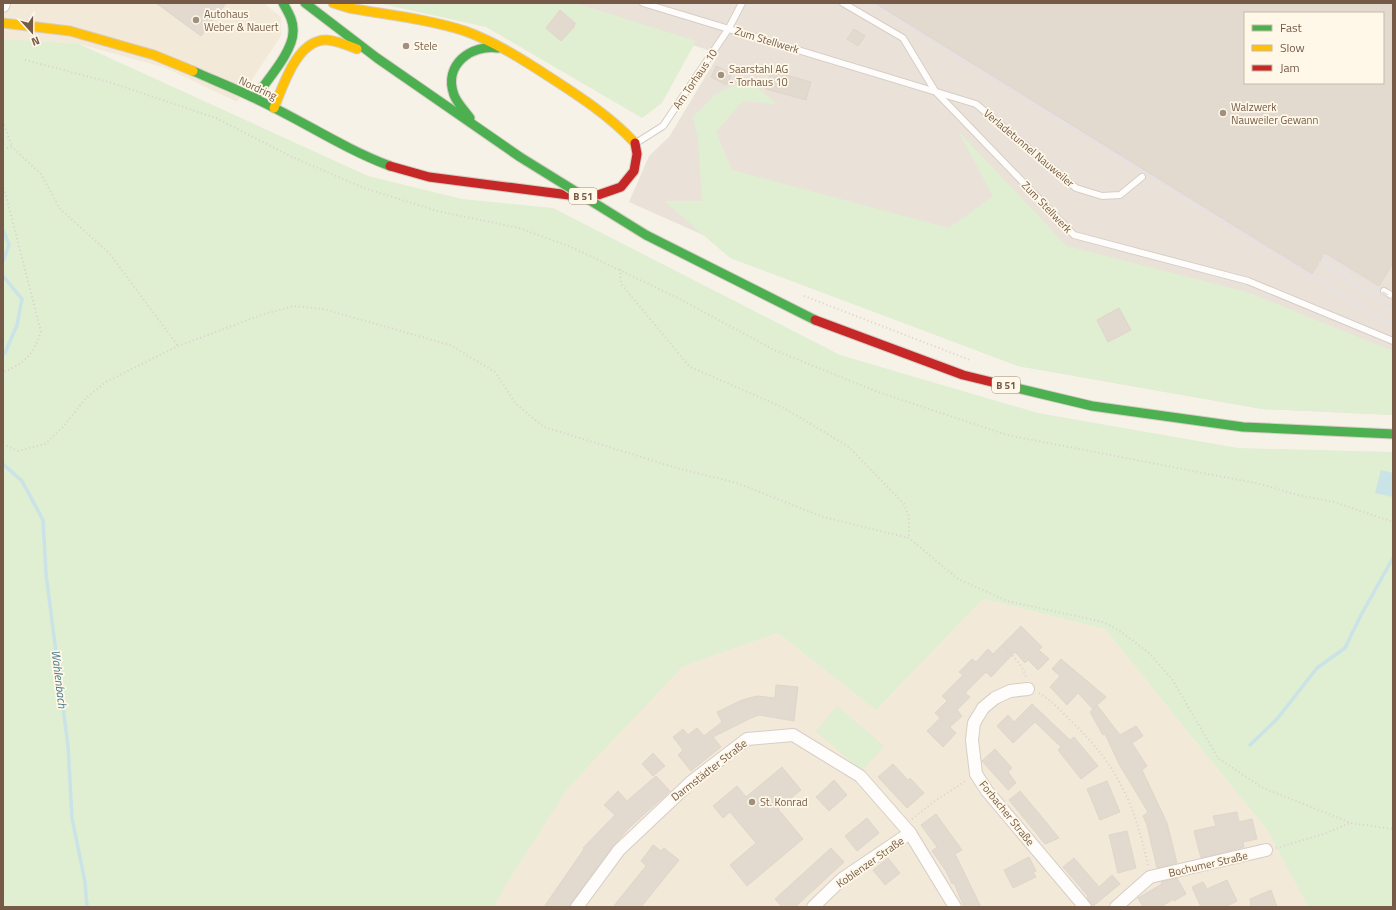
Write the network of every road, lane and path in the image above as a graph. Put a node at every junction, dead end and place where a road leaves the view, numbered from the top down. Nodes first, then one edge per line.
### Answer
1 (283, 3) edge
2 (305, 3) edge
3 (333, 3) edge
4 (643, 3) edge
5 (742, 3) edge
6 (843, 3) edge
7 (3, 23) edge
8 (729, 28) junction
9 (498, 48) junction
10 (377, 58) junction
11 (25, 60) dead end
12 (935, 91) junction
13 (255, 98) junction
14 (274, 108) junction
15 (3, 121) edge
16 (483, 133) junction
17 (635, 143) junction
18 (12, 147) junction
19 (3, 149) edge
20 (1142, 177) dead end
21 (3, 184) edge
22 (620, 269) junction
23 (1384, 291) dead end
24 (798, 294) dead end
25 (1393, 296) edge
26 (1393, 341) edge
27 (178, 346) junction
28 (976, 362) dead end
29 (3, 372) edge
30 (1393, 434) edge
31 (3, 444) edge
32 (1393, 522) edge
33 (909, 538) junction
34 (1004, 647) dead end
35 (1028, 689) junction
36 (976, 774) junction
37 (1351, 822) junction
38 (906, 829) junction
39 (1393, 829) edge
40 (1266, 850) joint
41 (1150, 877) junction
42 (577, 907) edge
43 (813, 907) edge
44 (955, 907) edge
45 (1085, 907) edge
46 (1116, 907) edge

1 - 13 main road
2 - 10 main road, B 51
3 - 9 main road
4 - 8 lane, Zum Stellwerk
5 - 8 lane, Am Torhaus 10
6 - 12 lane
7 - 13 main road, Nordring
8 - 12 lane, Zum Stellwerk
8 - 17 lane, Am Torhaus 10
9 - 16 main road
9 - 17 main road
10 - 14 main road
10 - 16 main road, B 51
11 - 22 path
12 - 20 lane, Verladetunnel Nauweiler
12 - 26 lane, Zum Stellwerk
13 - 14 main road, Nordring
14 - 17 main road, Nordring
15 - 18 path
16 - 30 main road, B 51, bridge
18 - 19 path
18 - 27 path
21 - 29 path
22 - 32 path
22 - 33 path
23 - 25 lane
24 - 28 path
27 - 31 path
27 - 33 path
33 - 37 path
34 - 35 path
35 - 36 street, Forbacher Straße
35 - 41 path
36 - 38 path
36 - 45 street, Forbacher Straße
37 - 39 path
37 - 40 path
38 - 42 street, Darmstädter Straße
38 - 43 street, Koblenzer Straße
38 - 44 street, Darmstädter Straße
40 - 41 street, Bochumer Straße
41 - 46 street

